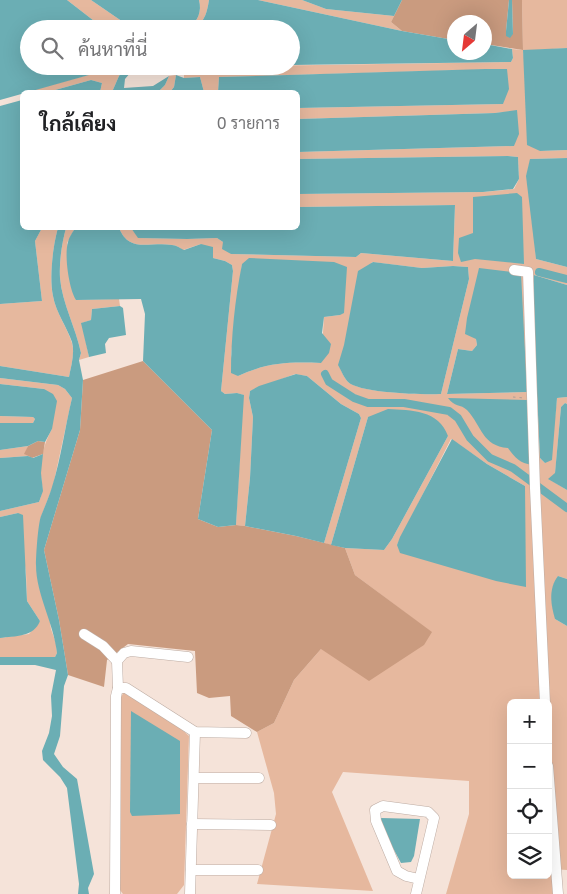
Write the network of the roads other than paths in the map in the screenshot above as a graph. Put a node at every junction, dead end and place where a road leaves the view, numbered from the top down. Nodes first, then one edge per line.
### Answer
1 (514, 270) dead end
2 (84, 634) dead end
3 (188, 657) dead end
4 (117, 660) junction
5 (118, 688) junction
6 (545, 699) edge
7 (195, 732) junction
8 (246, 733) dead end
9 (194, 778) junction
10 (259, 778) dead end
11 (551, 789) edge
12 (192, 824) junction
13 (271, 825) dead end
14 (190, 870) junction
15 (258, 870) dead end
16 (420, 879) junction
17 (562, 880) edge
18 (115, 894) edge
19 (190, 894) edge
20 (416, 894) edge
21 (558, 894) edge

1 - 6 street
2 - 4 street
3 - 4 street
4 - 5 street
5 - 7 street
5 - 18 street
7 - 8 street
7 - 9 street
9 - 10 street
9 - 12 street
11 - 17 street
12 - 13 street
12 - 14 street
14 - 15 street
14 - 19 street
16 - 16 street
16 - 20 street
17 - 21 street

